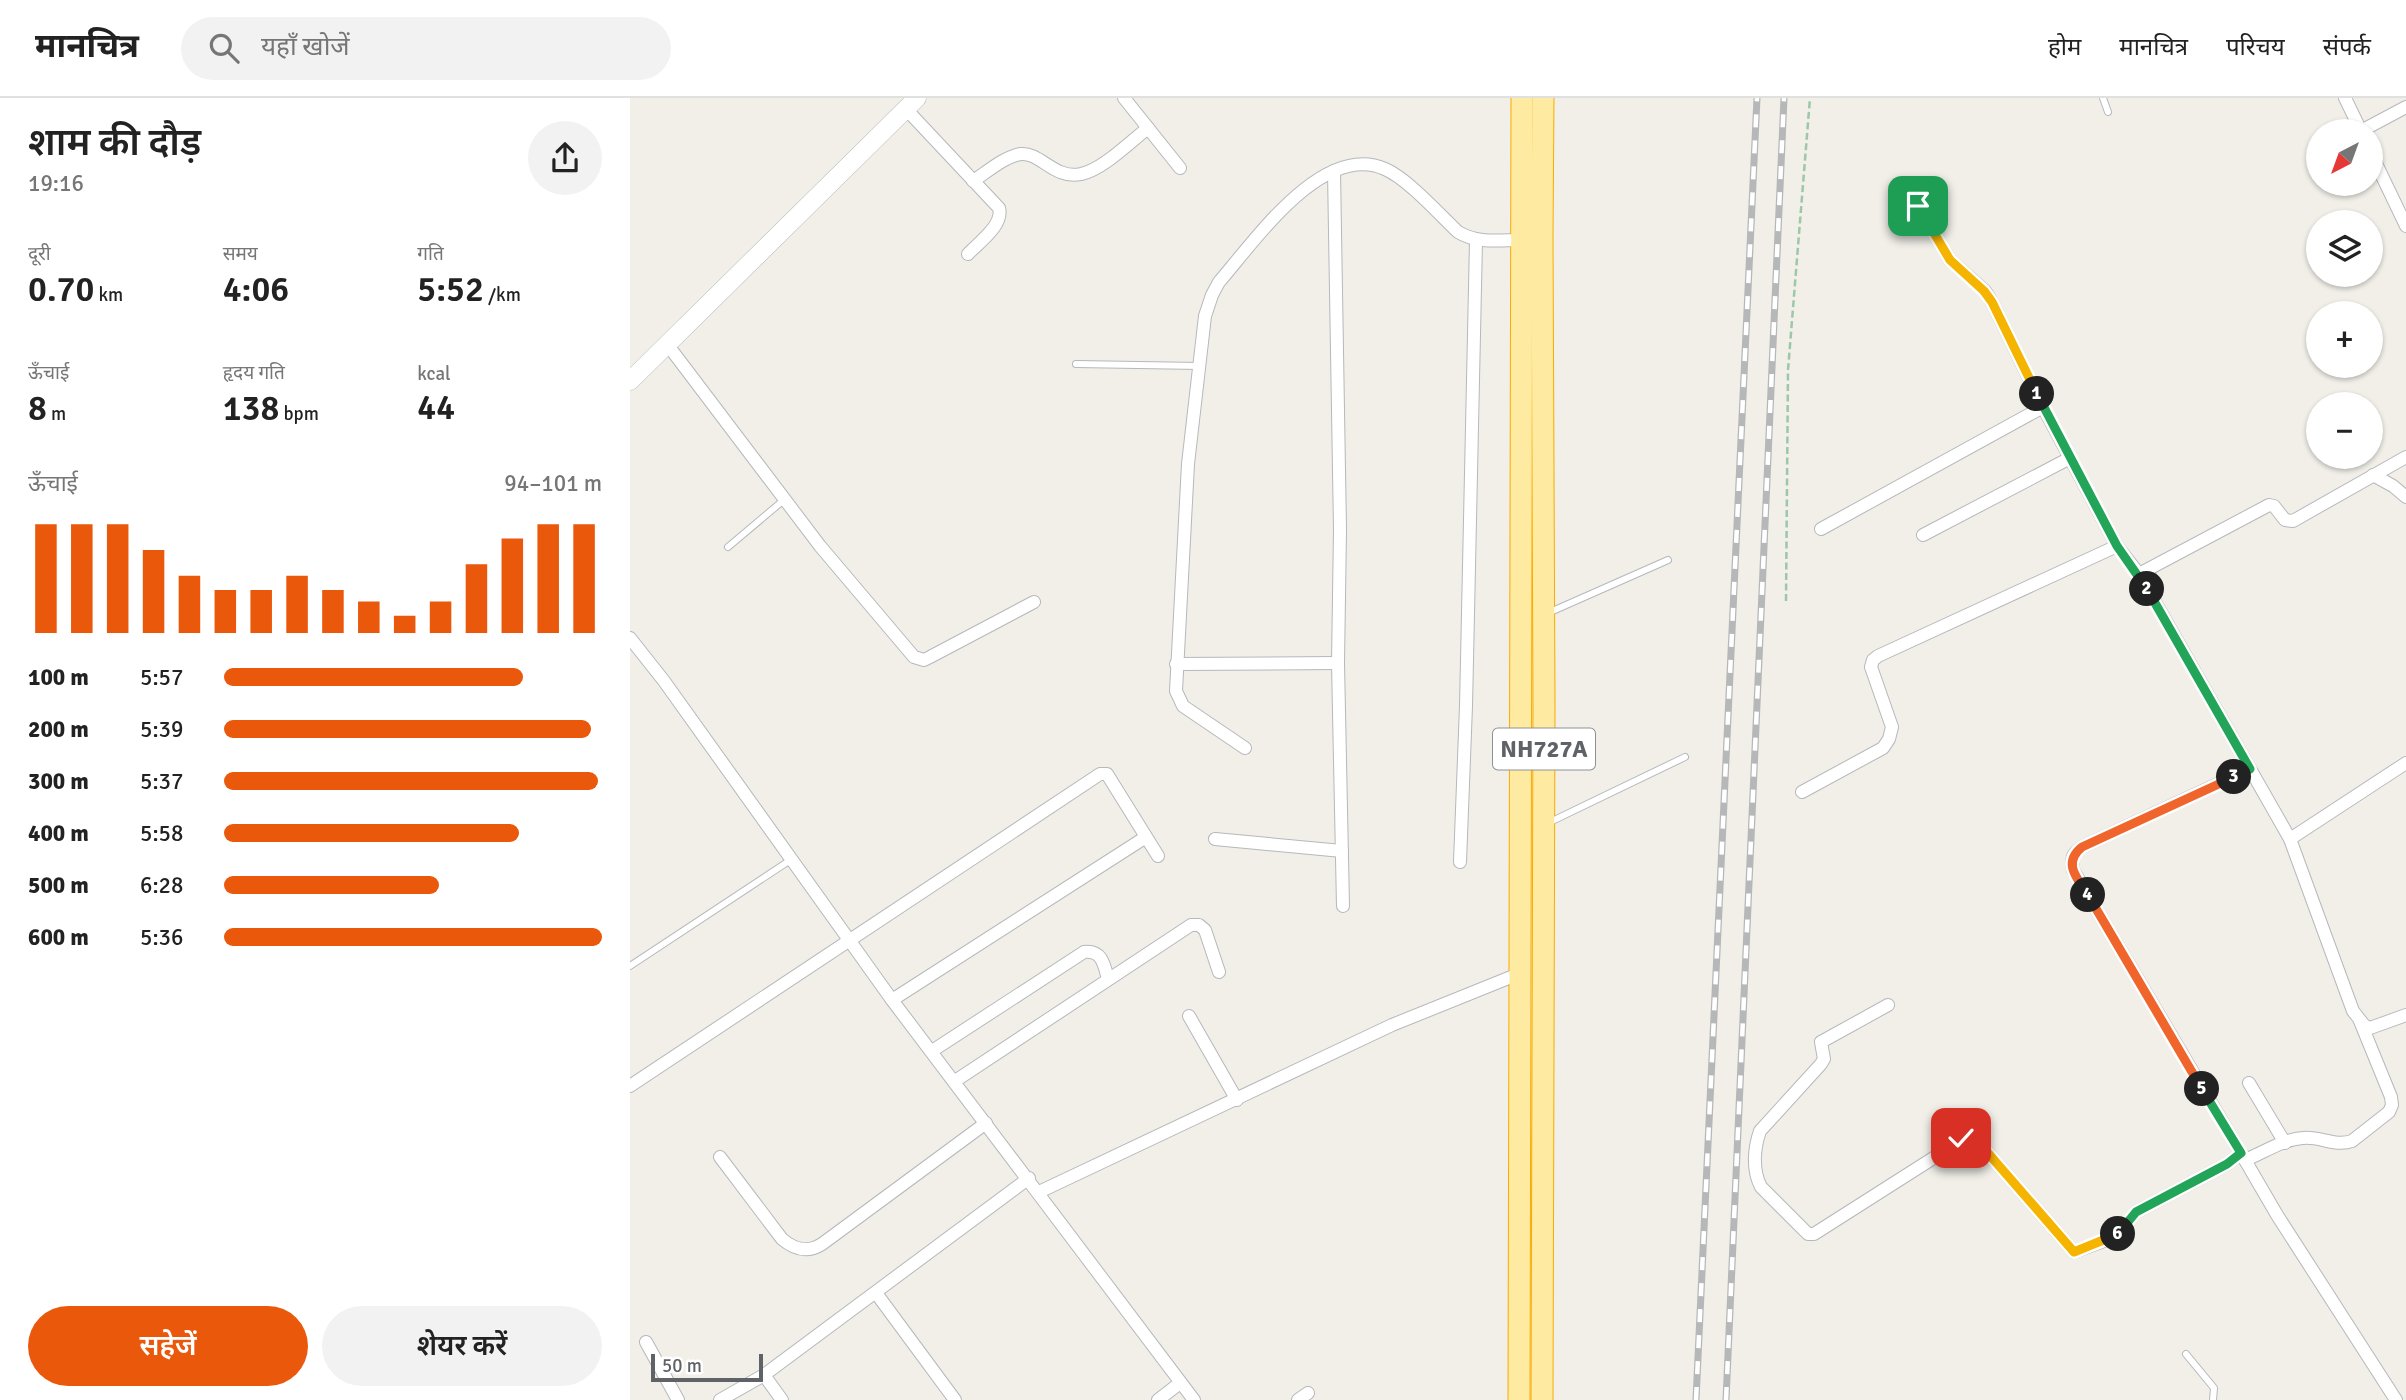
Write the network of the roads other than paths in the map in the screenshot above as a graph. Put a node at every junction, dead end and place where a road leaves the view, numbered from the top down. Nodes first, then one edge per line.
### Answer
1 (1124, 98) edge
2 (1522, 98) edge
3 (1544, 98) edge
4 (2103, 98) edge
5 (2345, 98) edge
6 (912, 103) edge
7 (2406, 107) edge
8 (2108, 112) dead end
9 (2355, 119) edge
10 (2384, 119) edge
11 (1148, 128) junction
12 (1180, 168) dead end
13 (1334, 171) junction
14 (2384, 180) edge
15 (973, 181) junction
16 (1918, 206) dead end
17 (2406, 226) edge
18 (1522, 240) junction
19 (1476, 241) junction
20 (968, 254) dead end
21 (667, 344) junction
22 (1076, 364) dead end
23 (1200, 366) junction
24 (630, 381) edge
25 (2043, 407) junction
26 (2406, 457) edge
27 (2070, 458) junction
28 (2374, 475) junction
29 (2406, 497) edge
30 (785, 499) junction
31 (1821, 529) dead end
32 (1923, 534) dead end
33 (2117, 546) junction
34 (728, 547) dead end
35 (1668, 560) dead end
36 (2138, 574) junction
37 (1034, 602) dead end
38 (1544, 614) junction
39 (630, 638) edge
40 (1338, 663) junction
41 (1176, 664) junction
42 (1245, 748) dead end
43 (1685, 757) dead end
44 (2406, 763) edge
45 (2250, 769) junction
46 (1802, 792) dead end
47 (1544, 825) junction
48 (1146, 837) junction
49 (1215, 839) dead end
50 (2290, 839) junction
51 (1342, 851) junction
52 (1158, 856) dead end
53 (792, 859) junction
54 (1460, 862) dead end
55 (1343, 906) dead end
56 (848, 939) junction
57 (630, 966) edge
58 (1219, 972) dead end
59 (1521, 973) junction
60 (1108, 979) junction
61 (892, 1000) junction
62 (1888, 1005) dead end
63 (2406, 1015) edge
64 (1189, 1016) dead end
65 (2359, 1020) junction
66 (932, 1051) junction
67 (955, 1082) junction
68 (2249, 1083) dead end
69 (630, 1086) edge
70 (1237, 1100) junction
71 (986, 1123) junction
72 (2285, 1143) junction
73 (720, 1157) dead end
74 (2243, 1157) junction
75 (1029, 1178) junction
76 (1039, 1192) junction
77 (876, 1293) junction
78 (646, 1342) dead end
79 (2186, 1354) dead end
80 (764, 1376) junction
81 (1180, 1383) junction
82 (678, 1400) edge
83 (720, 1400) edge
84 (782, 1400) edge
85 (955, 1400) edge
86 (1158, 1400) edge
87 (1194, 1400) edge
88 (1519, 1400) edge
89 (1542, 1400) edge
90 (2213, 1400) edge
91 (2396, 1400) edge

1 - 11 street
2 - 18 highway, NH727A
3 - 38 highway, NH727A
4 - 8 lane
5 - 9 street
6 - 15 street
6 - 21 main road
7 - 10 street
11 - 12 street
11 - 15 street
13 - 19 street
13 - 23 street
13 - 40 street
14 - 17 street
15 - 20 street
16 - 25 street
18 - 19 street
18 - 59 highway, NH727A
19 - 54 street
21 - 24 main road
21 - 30 street
22 - 23 lane
23 - 41 street
25 - 27 street
25 - 31 street
26 - 28 street
27 - 32 street
27 - 33 street
28 - 29 street
28 - 36 street
30 - 34 lane
30 - 37 street
33 - 36 street
33 - 46 street
35 - 38 lane
36 - 45 street
38 - 47 highway, NH727A
39 - 53 street
40 - 41 street
40 - 51 street
41 - 42 street
43 - 47 lane
44 - 50 street
45 - 50 street
45 - 74 street
47 - 89 highway, NH727A
48 - 52 street
48 - 56 street
48 - 61 street
49 - 51 street
50 - 65 street
51 - 55 street
53 - 56 street
53 - 57 lane
56 - 61 street
56 - 69 street
58 - 60 street
59 - 70 street
59 - 88 highway, NH727A
60 - 66 street
60 - 67 street
61 - 66 street
62 - 74 street
63 - 65 street
64 - 70 street
65 - 72 street
66 - 67 street
67 - 71 street
68 - 72 street
70 - 76 street
71 - 73 street
71 - 75 street
72 - 74 street
74 - 91 street
75 - 76 street
75 - 77 street
76 - 81 street
77 - 80 street
77 - 85 street
78 - 82 street
79 - 90 lane
80 - 83 street
80 - 84 street
81 - 86 street
81 - 87 street

